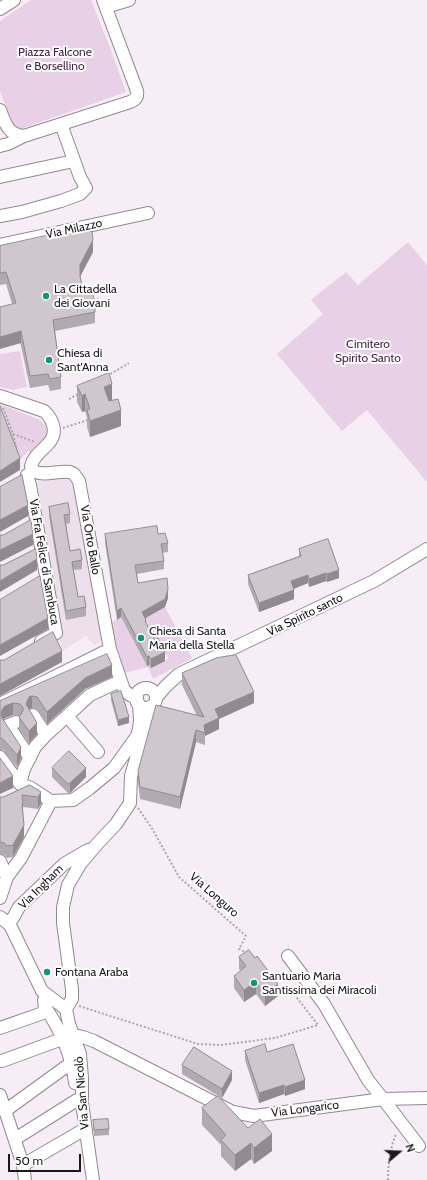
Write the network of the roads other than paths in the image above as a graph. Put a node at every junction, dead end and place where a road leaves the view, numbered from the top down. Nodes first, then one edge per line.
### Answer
1 (14, 0) edge
2 (129, 0) edge
3 (104, 4) edge
4 (0, 9) edge
5 (0, 110) edge
6 (61, 124) junction
7 (24, 136) junction
8 (0, 146) edge
9 (74, 161) junction
10 (0, 177) edge
11 (148, 213) dead end
12 (0, 216) edge
13 (0, 245) edge
14 (1, 400) edge
15 (30, 473) junction
16 (14, 483) edge
17 (37, 520) junction
18 (25, 527) edge
19 (427, 548) edge
20 (42, 549) junction
21 (28, 556) edge
22 (46, 574) junction
23 (33, 581) edge
24 (28, 649) edge
25 (110, 649) junction
26 (119, 677) junction
27 (145, 697) junction
28 (0, 704) edge
29 (33, 715) edge
30 (66, 716) junction
31 (11, 730) edge
32 (46, 735) junction
33 (98, 752) dead end
34 (0, 757) edge
35 (30, 758) junction
36 (26, 786) junction
37 (15, 795) edge
38 (51, 801) junction
39 (98, 843) junction
40 (0, 861) edge
41 (7, 877) junction
42 (0, 898) edge
43 (4, 920) edge
44 (288, 956) dead end
45 (42, 991) junction
46 (67, 1006) junction
47 (45, 1007) junction
48 (0, 1028) edge
49 (68, 1037) junction
50 (2, 1061) dead end
51 (71, 1063) junction
52 (0, 1095) edge
53 (427, 1098) edge
54 (383, 1099) junction
55 (79, 1101) junction
56 (7, 1109) junction
57 (85, 1129) junction
58 (15, 1139) junction
59 (419, 1146) dead end
60 (23, 1165) junction
61 (25, 1180) edge
62 (94, 1180) edge

1 - 4 street
2 - 3 street
3 - 6 street
5 - 7 street
6 - 7 street
6 - 9 street
7 - 8 street
9 - 10 street
9 - 12 street
11 - 13 street, Via Milazzo
14 - 15 street
15 - 16 street
15 - 17 street, Via Fra Felice di Sambuca
15 - 25 street, Via Orto Ballo
17 - 18 street
17 - 20 street, Via Fra Felice di Sambuca
19 - 27 street, Via Spirito santo
20 - 21 street
20 - 22 street, Via Fra Felice di Sambuca
22 - 23 street
22 - 24 street, Via Fra Felice di Sambuca
25 - 26 street, Via Orto Ballo
25 - 28 street
26 - 27 street
26 - 30 street
27 - 38 street
27 - 39 street
29 - 32 street
30 - 32 street
30 - 33 street
31 - 35 street
32 - 35 street
34 - 36 street
35 - 36 street
36 - 37 street
36 - 38 street
38 - 41 street
39 - 43 street, Via Ingham
39 - 46 street
40 - 41 street
41 - 42 street
43 - 45 street
44 - 54 street
45 - 46 street
45 - 47 street
46 - 49 street, Via San Nicolò
47 - 48 street
47 - 49 street
49 - 50 street
49 - 51 street
49 - 54 street, Via Longarico
49 - 55 street, Via San Nicolò
51 - 55 street
51 - 56 street
52 - 56 street
53 - 54 street, Via Longarico
54 - 59 street
55 - 57 street, Via San Nicolò
55 - 58 street
56 - 58 street
57 - 60 street
57 - 62 street, Via San Nicolò
58 - 60 street
60 - 61 street

